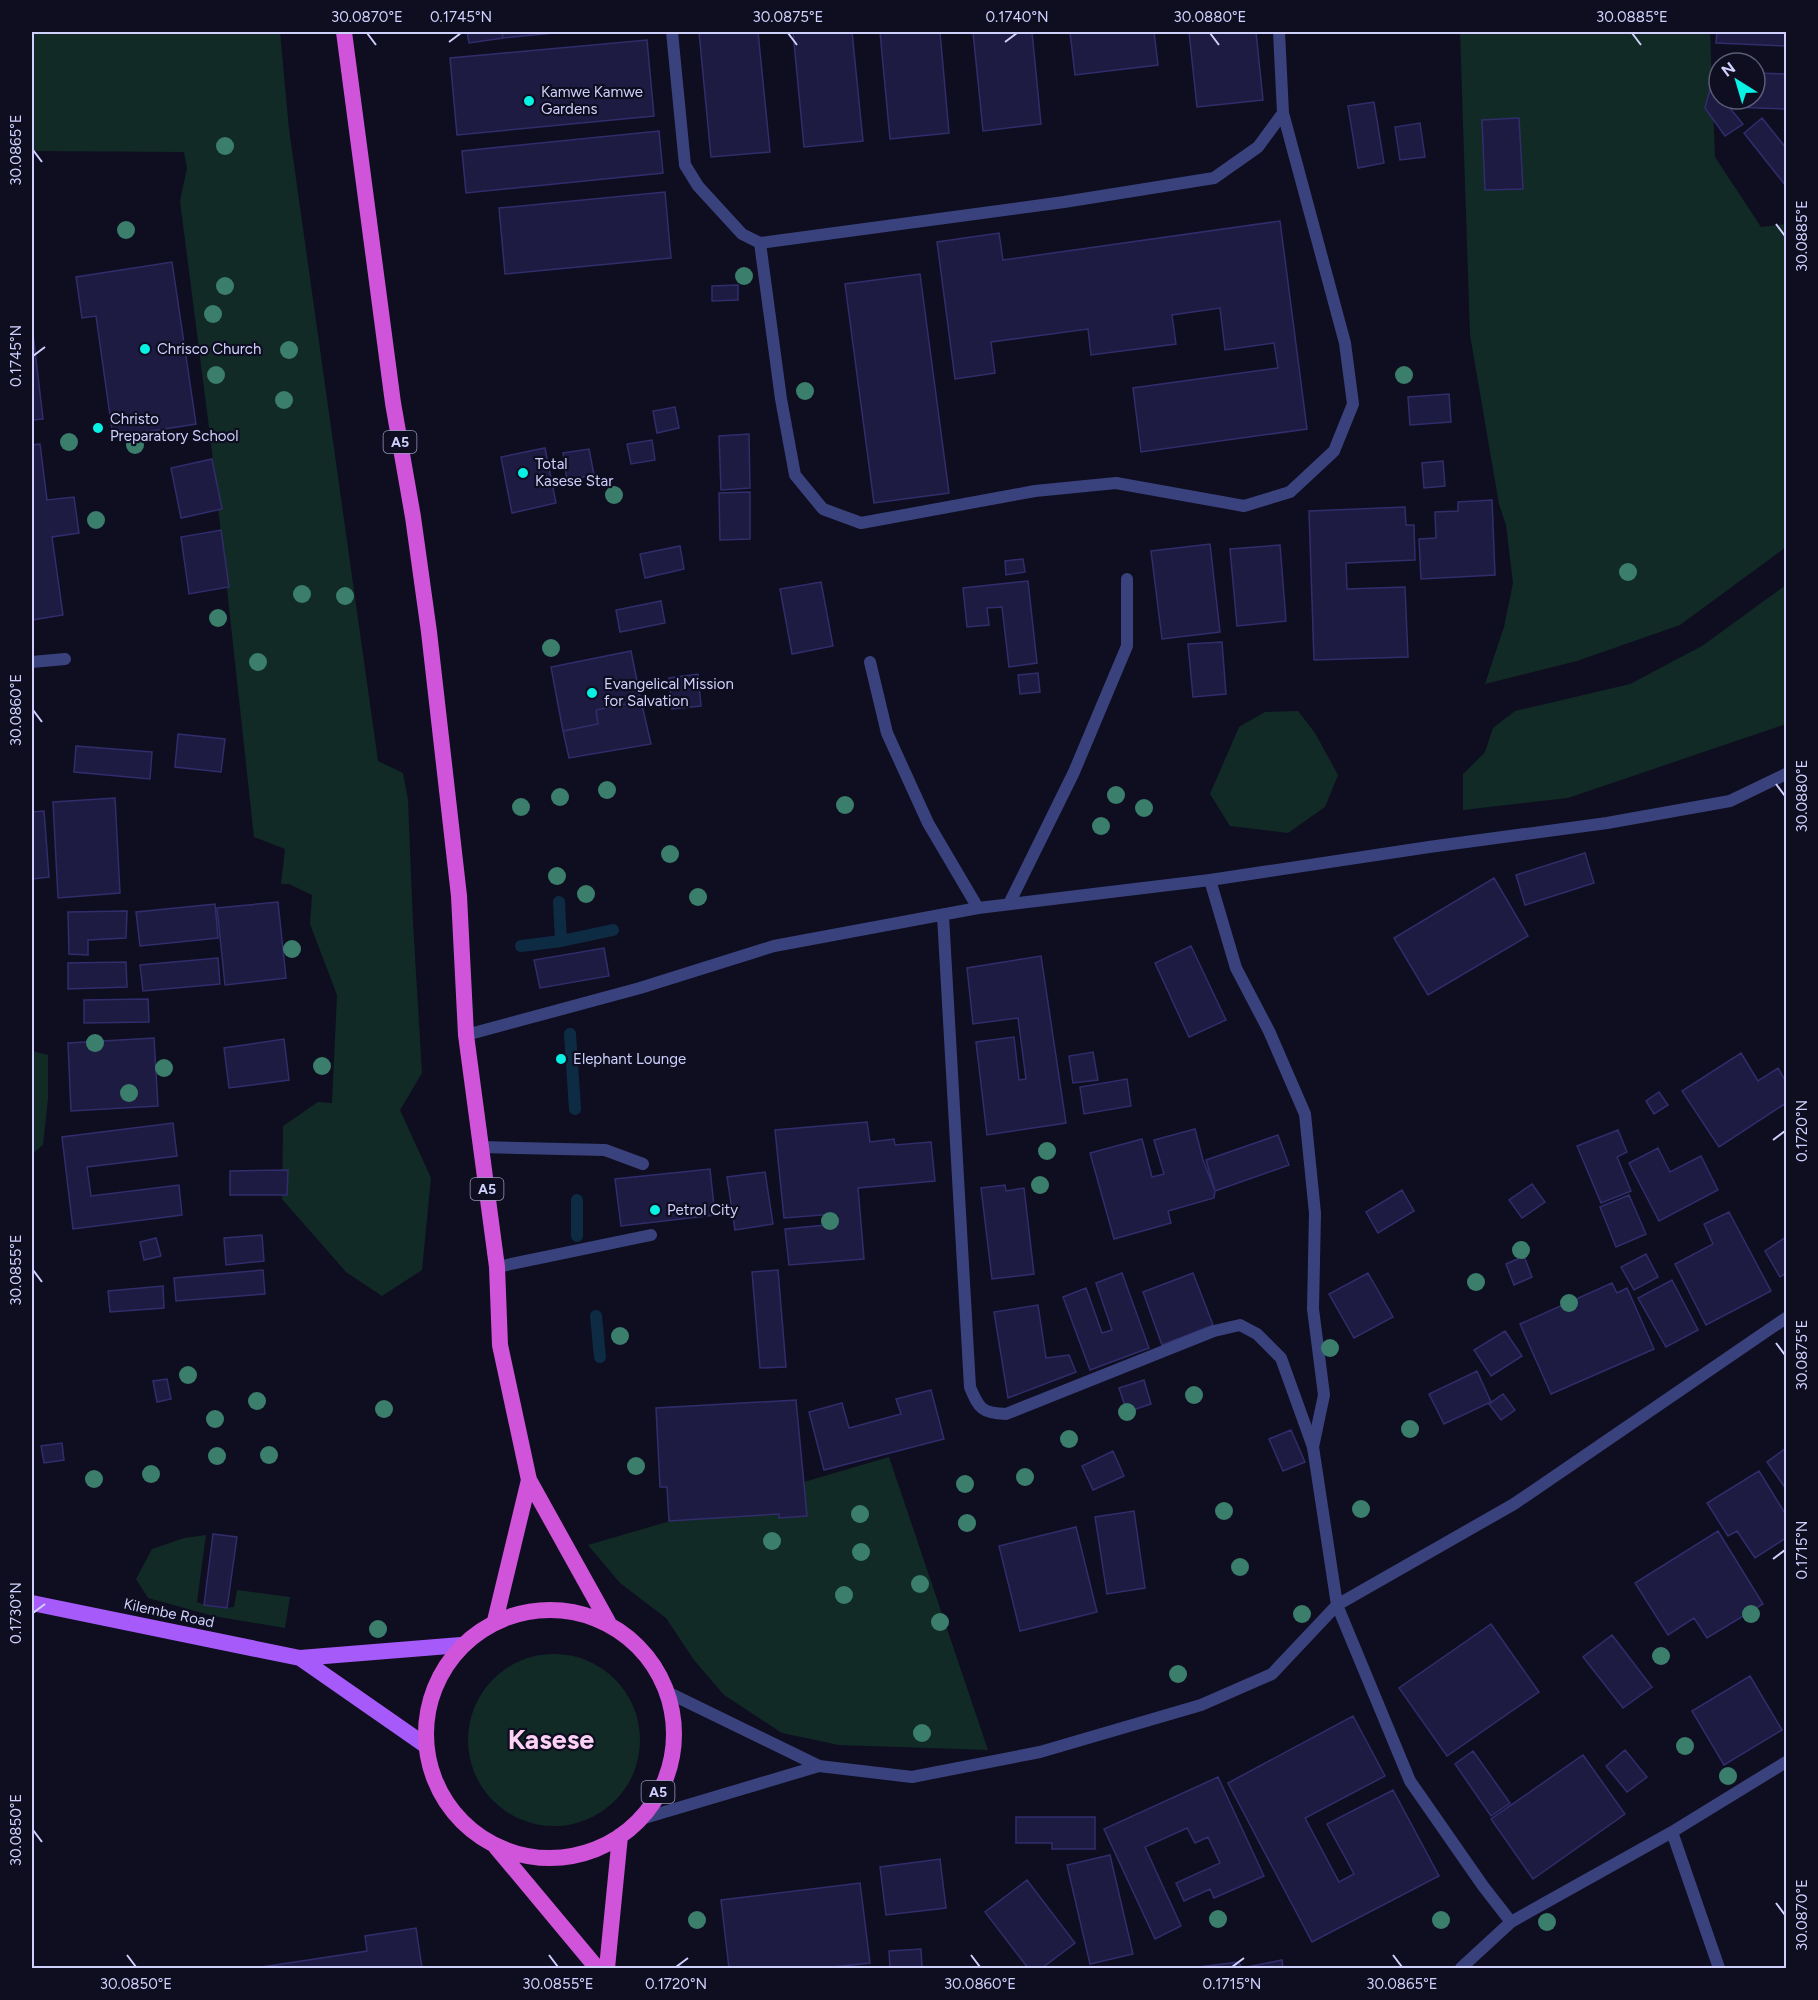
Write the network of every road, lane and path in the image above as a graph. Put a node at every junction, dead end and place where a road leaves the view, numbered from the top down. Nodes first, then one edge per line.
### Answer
1 (344, 32) edge
2 (672, 32) edge
3 (1279, 32) edge
4 (1283, 113) junction
5 (760, 243) junction
6 (1127, 579) dead end
7 (65, 659) dead end
8 (32, 662) edge
9 (870, 662) dead end
10 (1786, 774) edge
11 (1210, 880) junction
12 (1009, 904) junction
13 (978, 908) junction
14 (943, 916) junction
15 (466, 1035) junction
16 (481, 1147) junction
17 (643, 1164) dead end
18 (651, 1235) dead end
19 (497, 1267) junction
20 (1786, 1318) edge
21 (1313, 1447) junction
22 (529, 1480) junction
23 (32, 1603) edge
24 (1336, 1605) junction
25 (495, 1621) junction
26 (608, 1622) junction
27 (461, 1645) junction
28 (300, 1658) junction
29 (669, 1693) junction
30 (425, 1745) junction
31 (1786, 1762) edge
32 (819, 1766) junction
33 (641, 1819) junction
34 (1672, 1832) junction
35 (621, 1836) junction
36 (496, 1847) junction
37 (1511, 1922) junction
38 (597, 1968) edge
39 (607, 1968) edge
40 (1461, 1968) edge
41 (1719, 1968) edge

1 - 15 highway, A5 / A5
2 - 5 street
3 - 4 street
4 - 5 street
4 - 5 street
6 - 12 street
7 - 8 street
9 - 13 street
10 - 11 street
11 - 12 street
11 - 21 street
12 - 13 street
13 - 14 street
14 - 15 street
14 - 21 street
15 - 16 highway, A5 / A5
16 - 17 street
16 - 19 highway, A5 / A5
18 - 19 street
19 - 22 highway, A5 / A5
20 - 24 street
21 - 24 street
22 - 25 highway, A5 / A5
22 - 26 highway, A5 / A5
23 - 28 main road, Kilembe Road
24 - 32 street
24 - 37 street
25 - 26 highway, A5
25 - 27 highway, A5
26 - 29 highway, A5
27 - 28 main road, Kilembe Road
27 - 30 highway, A5
28 - 30 main road, Kilembe Road
29 - 32 street
29 - 33 highway, A5
30 - 36 highway, A5
31 - 34 street
32 - 33 street
33 - 35 highway, A5
34 - 37 street
34 - 41 street
35 - 36 highway, A5
35 - 39 highway
36 - 38 highway, A5
37 - 40 street

